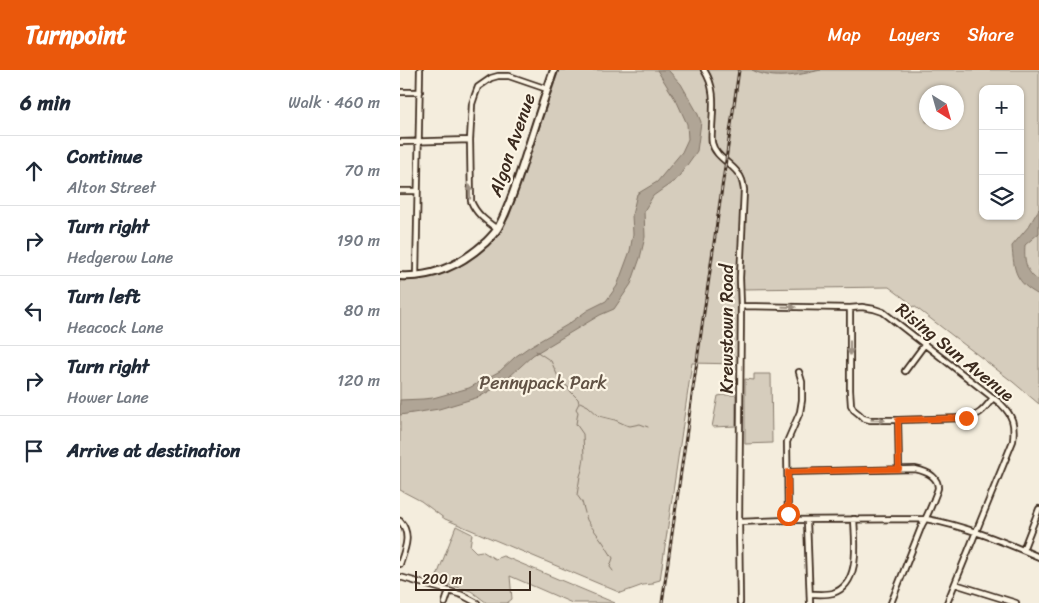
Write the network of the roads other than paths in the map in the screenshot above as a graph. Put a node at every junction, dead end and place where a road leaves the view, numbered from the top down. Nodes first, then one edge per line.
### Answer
1 (420, 70) edge
2 (554, 70) edge
3 (704, 70) edge
4 (547, 89) junction
5 (400, 92) edge
6 (420, 92) junction
7 (470, 140) junction
8 (419, 141) junction
9 (400, 142) edge
10 (400, 191) edge
11 (417, 191) junction
12 (497, 229) junction
13 (400, 276) edge
14 (416, 276) junction
15 (740, 306) junction
16 (850, 308) junction
17 (925, 344) junction
18 (904, 371) dead end
19 (799, 372) dead end
20 (993, 398) junction
21 (898, 420) junction
22 (899, 469) junction
23 (788, 472) junction
24 (1039, 509) edge
25 (854, 519) junction
26 (926, 519) junction
27 (788, 520) junction
28 (400, 521) edge
29 (807, 521) junction
30 (739, 522) junction
31 (976, 532) junction
32 (1023, 550) junction
33 (1039, 557) edge
34 (400, 564) edge
35 (400, 577) edge
36 (955, 584) junction
37 (449, 591) junction
38 (810, 594) junction
39 (445, 603) edge
40 (477, 603) edge
41 (740, 603) edge
42 (810, 603) edge
43 (891, 603) edge
44 (947, 603) edge
45 (1016, 603) edge

1 - 6 street
2 - 4 street, Algon Avenue
3 - 15 street, Krewstown Road
4 - 7 street
4 - 12 street, Algon Avenue
5 - 6 street
6 - 8 street
7 - 8 street
12 -> 7 street
8 - 9 street
8 - 11 street
10 - 11 street
11 - 14 street
12 - 14 street, Algon Avenue
13 - 14 street, Algon Avenue
15 -> 16 street, Rising Sun Avenue
15 - 30 street, Krewstown Road
16 - 17 street, Rising Sun Avenue
16 -> 21 street
17 - 18 street
17 - 20 street, Rising Sun Avenue
19 - 23 street
20 - 21 street
20 - 31 street, Rising Sun Avenue
21 - 22 street
22 - 23 street
22 - 26 street
23 - 27 street
24 - 32 street
25 - 26 street
25 - 29 street
25 - 38 street
26 - 31 street
26 - 43 street
27 - 29 street
27 - 30 street
28 - 34 street
29 - 38 street
30 - 41 street, Krewstown Road
31 - 32 street
31 - 36 street, Rising Sun Avenue
32 - 33 street
35 - 37 street
36 - 44 street, Rising Sun Avenue
36 - 45 street
37 - 39 street
37 - 40 street
38 - 42 street

